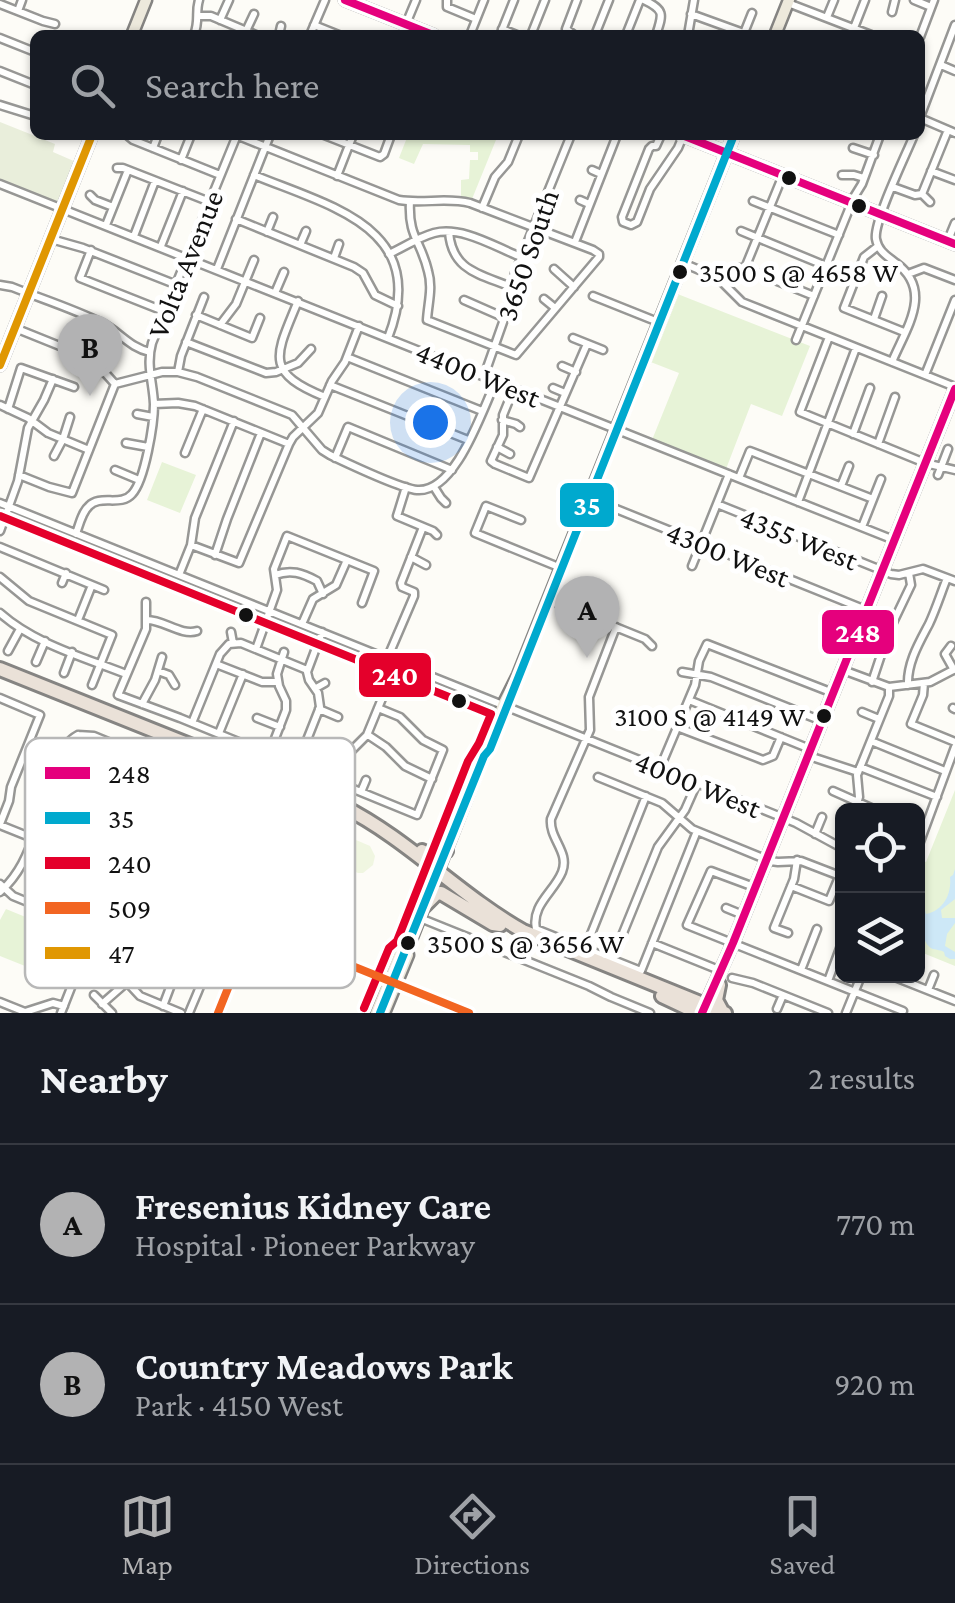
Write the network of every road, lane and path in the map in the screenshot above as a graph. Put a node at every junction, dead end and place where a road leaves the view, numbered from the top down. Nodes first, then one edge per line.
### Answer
1 (22, 0) edge
2 (198, 0) edge
3 (229, 0) edge
4 (324, 0) edge
5 (345, 0) edge
6 (416, 0) edge
7 (484, 0) edge
8 (514, 0) edge
9 (545, 0) edge
10 (577, 0) edge
11 (609, 0) edge
12 (642, 0) edge
13 (694, 0) edge
14 (834, 0) edge
15 (865, 0) edge
16 (895, 0) edge
17 (914, 0) edge
18 (142, 1) edge
19 (788, 2) edge
20 (446, 3) edge
21 (933, 3) edge
22 (0, 4) edge
23 (373, 5) edge
24 (18, 11) junction
25 (892, 12) dead end
26 (751, 13) dead end
27 (254, 14) dead end
28 (691, 14) junction
29 (198, 16) junction
30 (476, 18) junction
31 (827, 18) junction
32 (220, 20) junction
33 (402, 23) junction
34 (55, 24) dead end
35 (314, 25) junction
36 (955, 25) edge
37 (282, 26) dead end
38 (854, 28) junction
39 (133, 30) edge
40 (196, 30) edge
41 (246, 30) joint
42 (281, 30) edge
43 (312, 30) edge
44 (326, 30) edge
45 (397, 30) edge
46 (420, 30) edge
47 (472, 30) edge
48 (502, 30) edge
49 (533, 30) edge
50 (567, 30) edge
51 (597, 30) edge
52 (628, 30) edge
53 (657, 30) edge
54 (689, 30) edge
55 (736, 30) edge
56 (747, 30) edge
57 (776, 30) edge
58 (859, 30) edge
59 (923, 30) edge
60 (0, 38) edge
61 (30, 50) edge
62 (941, 65) junction
63 (0, 71) edge
64 (955, 71) edge
65 (30, 84) edge
66 (925, 84) edge
67 (932, 86) junction
68 (0, 104) edge
69 (925, 105) edge
70 (30, 114) edge
71 (925, 120) edge
72 (952, 131) edge
73 (90, 140) edge
74 (133, 140) edge
75 (156, 140) edge
76 (189, 140) edge
77 (235, 140) edge
78 (249, 140) edge
79 (268, 140) edge
80 (336, 140) edge
81 (351, 140) edge
82 (389, 140) edge
83 (517, 140) edge
84 (569, 140) edge
85 (615, 140) edge
86 (659, 140) edge
87 (680, 140) edge
88 (694, 140) edge
89 (732, 140) edge
90 (878, 140) edge
91 (912, 140) edge
92 (349, 145) junction
93 (656, 146) junction
94 (266, 147) junction
95 (153, 148) junction
96 (853, 148) dead end
97 (727, 153) junction
98 (673, 154) junction
99 (874, 155) junction
100 (181, 160) junction
101 (116, 168) dead end
102 (128, 170) junction
103 (592, 170) dead end
104 (932, 171) junction
105 (601, 174) junction
106 (254, 175) junction
107 (783, 175) junction
108 (220, 176) junction
109 (336, 176) junction
110 (842, 176) dead end
111 (864, 178) junction
112 (955, 180) edge
113 (156, 181) junction
114 (0, 184) edge
115 (893, 187) junction
116 (183, 191) junction
117 (922, 194) junction
118 (90, 195) dead end
119 (580, 200) dead end
120 (754, 201) dead end
121 (210, 202) junction
122 (410, 202) junction
123 (930, 202) dead end
124 (852, 203) junction
125 (589, 204) junction
126 (770, 207) junction
127 (63, 208) junction
128 (113, 208) junction
129 (482, 208) junction
130 (882, 215) junction
131 (273, 218) dead end
132 (236, 219) junction
133 (955, 223) edge
134 (106, 225) junction
135 (534, 227) junction
136 (306, 231) dead end
137 (741, 231) dead end
138 (267, 232) junction
139 (449, 232) junction
140 (838, 235) junction
141 (134, 236) junction
142 (758, 238) junction
143 (50, 239) junction
144 (416, 241) junction
145 (576, 242) junction
146 (951, 243) edge
147 (340, 244) dead end
148 (300, 245) junction
149 (160, 246) junction
150 (878, 246) junction
151 (91, 250) junction
152 (389, 254) junction
153 (521, 257) junction
154 (188, 258) junction
155 (334, 258) junction
156 (254, 260) dead end
157 (683, 263) junction
158 (826, 266) junction
159 (745, 268) junction
160 (216, 269) junction
161 (554, 269) dead end
162 (284, 272) dead end
163 (908, 274) junction
164 (718, 278) junction
165 (955, 280) edge
166 (246, 281) junction
167 (0, 285) edge
168 (176, 285) junction
169 (511, 287) junction
170 (574, 287) junction
171 (275, 292) junction
172 (28, 293) junction
173 (593, 296) dead end
174 (814, 296) junction
175 (882, 296) dead end
176 (204, 298) dead end
177 (544, 298) dead end
178 (464, 300) dead end
179 (955, 300) edge
180 (298, 302) junction
181 (398, 306) junction
182 (555, 308) junction
183 (166, 312) junction
184 (196, 315) junction
185 (260, 318) dead end
186 (505, 318) junction
187 (874, 320) junction
188 (659, 323) junction
189 (220, 325) junction
190 (359, 326) junction
191 (802, 327) junction
192 (15, 328) junction
193 (904, 332) junction
194 (830, 337) junction
195 (388, 338) junction
196 (573, 338) dead end
197 (796, 340) dead end
198 (186, 342) junction
199 (587, 344) junction
200 (495, 347) junction
201 (856, 348) junction
202 (311, 349) dead end
203 (603, 350) dead end
204 (150, 352) junction
205 (347, 356) junction
206 (892, 362) junction
207 (0, 364) edge
208 (562, 366) dead end
209 (283, 369) junction
210 (178, 372) junction
211 (576, 372) junction
212 (149, 374) junction
213 (924, 375) junction
214 (484, 376) junction
215 (52, 379) junction
216 (496, 381) junction
217 (115, 384) junction
218 (330, 385) junction
219 (74, 387) dead end
220 (514, 388) junction
221 (553, 388) dead end
222 (870, 388) dead end
223 (955, 388) edge
224 (565, 393) junction
225 (326, 397) junction
226 (895, 398) dead end
227 (154, 404) junction
228 (560, 406) junction
229 (4, 407) edge
230 (202, 409) junction
231 (482, 411) junction
232 (137, 414) dead end
233 (70, 417) dead end
234 (153, 417) junction
235 (943, 419) junction
236 (502, 420) junction
237 (32, 421) junction
238 (234, 422) junction
239 (828, 424) junction
240 (955, 424) edge
241 (304, 428) junction
242 (520, 428) dead end
243 (616, 430) junction
244 (262, 432) junction
245 (853, 434) junction
246 (63, 440) junction
247 (468, 440) junction
248 (126, 443) dead end
249 (289, 444) junction
250 (878, 444) junction
251 (148, 447) junction
252 (497, 447) junction
253 (90, 450) junction
254 (948, 450) dead end
255 (185, 453) dead end
256 (510, 454) dead end
257 (54, 456) dead end
258 (335, 458) junction
259 (925, 463) junction
260 (849, 466) dead end
261 (115, 470) dead end
262 (452, 470) junction
263 (939, 471) junction
264 (954, 473) edge
265 (19, 474) junction
266 (729, 474) junction
267 (809, 474) junction
268 (739, 478) junction
269 (881, 478) dead end
270 (139, 480) junction
271 (841, 486) junction
272 (406, 487) junction
273 (434, 487) junction
274 (589, 498) junction
275 (873, 499) junction
276 (798, 502) junction
277 (0, 503) edge
278 (446, 503) dead end
279 (716, 504) junction
280 (9, 507) junction
281 (521, 520) dead end
282 (423, 527) junction
283 (862, 527) junction
284 (0, 531) edge
285 (76, 534) junction
286 (437, 535) dead end
287 (894, 540) junction
288 (701, 544) junction
289 (191, 545) junction
290 (0, 547) edge
291 (215, 555) junction
292 (411, 557) junction
293 (346, 560) junction
294 (426, 565) dead end
295 (692, 566) dead end
296 (561, 568) junction
297 (882, 571) junction
298 (909, 572) junction
299 (66, 573) junction
300 (179, 575) junction
301 (276, 575) junction
302 (0, 577) edge
303 (951, 580) edge
304 (62, 583) dead end
305 (92, 584) junction
306 (27, 588) dead end
307 (104, 590) dead end
308 (323, 594) junction
309 (21, 596) junction
310 (548, 600) junction
311 (146, 602) dead end
312 (362, 602) dead end
313 (866, 610) junction
314 (269, 611) junction
315 (0, 613) edge
316 (146, 620) junction
317 (78, 621) junction
318 (302, 624) junction
319 (20, 629) junction
320 (614, 630) junction
321 (197, 631) dead end
322 (231, 632) dead end
323 (322, 632) junction
324 (45, 641) junction
325 (233, 643) junction
326 (652, 646) dead end
327 (951, 646) dead end
328 (256, 649) junction
329 (8, 651) dead end
330 (72, 652) junction
331 (282, 656) junction
332 (162, 657) dead end
333 (388, 659) junction
334 (36, 662) dead end
335 (397, 662) junction
336 (100, 664) junction
337 (216, 664) junction
338 (954, 669) edge
339 (308, 670) junction
340 (842, 670) junction
341 (158, 671) junction
342 (3, 672) edge
343 (682, 672) dead end
344 (64, 673) dead end
345 (126, 674) junction
346 (243, 674) junction
347 (697, 674) junction
348 (278, 682) junction
349 (872, 682) junction
350 (324, 683) dead end
351 (924, 683) junction
352 (92, 684) dead end
353 (175, 685) dead end
354 (908, 685) junction
355 (889, 687) junction
356 (316, 688) junction
357 (833, 693) junction
358 (0, 698) edge
359 (689, 700) junction
360 (142, 704) junction
361 (505, 706) junction
362 (378, 708) junction
363 (319, 709) junction
364 (862, 712) dead end
365 (338, 717) dead end
366 (257, 718) dead end
367 (880, 720) junction
368 (822, 721) junction
369 (192, 723) junction
370 (280, 727) junction
371 (677, 727) junction
372 (219, 734) junction
373 (367, 735) junction
374 (781, 737) junction
375 (30, 738) edge
376 (71, 738) edge
377 (99, 738) edge
378 (161, 738) edge
379 (170, 738) edge
380 (229, 738) edge
381 (276, 738) edge
382 (307, 738) edge
383 (585, 738) junction
384 (871, 741) junction
385 (955, 744) edge
386 (355, 747) edge
387 (25, 752) edge
388 (809, 752) junction
389 (660, 768) junction
390 (859, 770) junction
391 (945, 771) junction
392 (598, 777) dead end
393 (432, 778) junction
394 (366, 780) dead end
395 (696, 783) junction
396 (355, 790) edge
397 (361, 792) junction
398 (833, 792) dead end
399 (646, 796) junction
400 (937, 797) junction
401 (852, 803) edge
402 (857, 803) edge
403 (355, 811) edge
404 (355, 813) edge
405 (822, 817) dead end
406 (679, 818) junction
407 (783, 818) junction
408 (925, 820) edge
409 (355, 821) edge
410 (0, 824) edge
411 (364, 826) junction
412 (697, 831) junction
413 (816, 834) junction
414 (25, 835) edge
415 (835, 844) edge
416 (404, 847) junction
417 (25, 857) edge
418 (767, 859) junction
419 (797, 860) junction
420 (438, 870) junction
421 (835, 872) edge
422 (791, 886) junction
423 (1, 888) edge
424 (755, 888) junction
425 (835, 888) edge
426 (25, 901) edge
427 (726, 908) dead end
428 (422, 912) junction
429 (744, 916) junction
430 (505, 924) junction
431 (817, 929) dead end
432 (788, 933) dead end
433 (652, 943) junction
434 (733, 943) junction
435 (585, 956) junction
436 (612, 960) junction
437 (835, 962) edge
438 (355, 968) edge
439 (801, 970) junction
440 (636, 973) junction
441 (934, 975) dead end
442 (723, 978) junction
443 (828, 980) junction
444 (393, 983) junction
445 (858, 983) edge
446 (912, 983) edge
447 (120, 988) edge
448 (133, 988) edge
449 (170, 988) edge
450 (197, 988) edge
451 (228, 988) edge
452 (928, 990) junction
453 (854, 992) junction
454 (94, 995) dead end
455 (783, 995) junction
456 (955, 1001) edge
457 (0, 1002) edge
458 (102, 1004) junction
459 (163, 1006) junction
460 (63, 1009) edge
461 (710, 1009) edge
462 (777, 1009) dead end
463 (10, 1010) edge
464 (812, 1010) edge
465 (903, 1011) edge
466 (112, 1013) edge
467 (185, 1013) edge
468 (218, 1013) edge
469 (380, 1013) edge
470 (468, 1013) edge
471 (650, 1013) edge
472 (828, 1013) edge
473 (846, 1013) edge

1 - 24 street
2 - 29 street
3 - 32 street
4 - 35 street
5 - 23 main road
6 - 33 street
7 - 30 street
8 - 48 street
9 - 49 street
10 - 50 street
11 - 51 street
12 - 52 street
12 - 53 street
13 - 28 street
14 - 31 street
15 - 38 street
16 - 25 street
17 - 21 street
18 - 39 main road
19 - 31 street
19 - 57 main road
20 - 30 street
21 - 59 street
22 - 24 street
23 - 33 main road
24 - 34 street
26 - 56 street
27 - 41 street
28 - 54 street
28 - 55 street
29 - 32 street
29 - 40 street
30 - 47 street
31 - 38 street
32 - 41 street
33 - 45 street
33 - 46 main road
35 - 43 street
35 - 44 street
36 - 62 street
37 - 42 street
38 - 58 street
60 - 61 street
62 - 64 street
62 - 67 street
63 - 65 street
66 - 67 street
67 - 69 street
68 - 70 street
71 - 72 street
72 - 104 street
73 - 127 main road
74 - 95 street
75 - 95 street
76 - 100 street
77 - 108 street, Volta Avenue
78 - 94 street
79 - 94 street
80 - 92 street
81 - 92 street
82 - 92 street
83 - 129 street
84 - 135 street, 3650 South
85 - 105 street
86 - 93 street
87 - 98 street
88 - 97 main road
89 - 97 main road
90 - 99 street
91 - 115 street
92 - 109 street
93 - 98 street
93 - 98 street
94 - 106 street
94 - 109 street
95 - 100 street
96 - 99 street
97 - 107 main road
97 - 157 main road
99 - 111 street
100 - 108 street
101 - 102 street
102 - 113 street
102 - 128 street
103 - 105 street
104 - 112 street
104 - 117 street
105 - 125 street
106 - 132 street
106 - 152 street
107 - 124 main road
107 - 126 street
108 - 121 street, Volta Avenue
109 - 122 street
110 - 111 street
111 - 124 street
113 - 116 street
113 - 141 street
114 - 127 street, 4400 West
115 - 117 street
115 - 130 street
116 - 121 street
116 - 149 street
117 - 123 street
118 - 128 street
119 - 125 street
120 - 126 street
121 - 154 street, Volta Avenue
122 - 129 street
122 - 144 street
124 - 130 main road
124 - 140 street
125 - 145 street
126 - 140 street
126 - 142 street
127 - 134 street, 4400 West
127 - 143 main road
128 - 134 street
129 - 135 street
130 - 146 main road
130 - 150 street
131 - 138 street
132 - 138 street
132 - 160 street
133 - 146 street
134 - 141 street, 4400 West
135 - 145 street
135 - 153 street, 3650 South
136 - 148 street
137 - 142 street
138 - 148 street
139 - 144 street
139 - 153 street
139 - 169 street
140 - 158 street
141 - 149 street, 4400 West
142 - 158 street
142 - 159 street
143 - 151 street
143 - 172 main road
144 - 152 street
144 - 200 street
145 - 170 street
147 - 155 street
148 - 155 street
149 - 154 street, 4400 West
150 - 163 street
150 - 187 street
151 - 168 street
151 - 183 street
152 - 181 street
153 - 169 street, 3650 South
154 - 160 street, 4400 West
154 - 168 street, Volta Avenue
155 - 181 street
156 - 166 street
157 - 164 street
157 - 188 main road
158 - 174 street
159 - 164 street
159 - 174 street
160 - 166 street, 4400 West
161 - 170 street
162 - 171 street
163 - 165 street
163 - 193 street
164 - 191 street
166 - 171 street, 4400 West
166 - 189 street
167 - 172 street
168 - 183 street, Volta Avenue
169 - 186 street, 3650 South
170 - 182 street
171 - 180 street, 4400 West
172 - 192 main road
172 - 204 street
173 - 188 street
174 - 191 street
175 - 187 street
176 - 184 street
177 - 182 street
178 - 186 street
179 - 213 street
180 - 190 street, 4400 West
180 - 209 street
181 - 195 street
182 - 200 street
183 - 204 street, Volta Avenue
184 - 189 street
184 - 198 street
185 - 189 street
186 - 200 street, 3650 South
187 - 193 street
188 - 243 main road
190 - 195 street, 4400 West
190 - 205 street
191 - 194 street
191 - 197 street
192 - 207 main road
192 - 217 street
193 - 206 street
194 - 201 street
194 - 239 street
195 - 214 street, 4400 West
196 - 199 street
198 - 209 street
198 - 210 street
199 - 203 street
199 - 211 street
200 - 214 street, 3650 South
201 - 206 street
201 - 239 street
202 - 209 street
204 - 212 street, Volta Avenue
205 - 218 street
205 - 231 street
206 - 213 street
208 - 211 street
209 - 225 street
210 - 212 street
210 - 241 street
211 - 224 street
212 - 217 street
212 - 227 street, Volta Avenue
213 - 223 street
214 - 216 street, 4400 West
215 - 219 street
215 - 229 street
215 - 237 street
216 - 220 street, 4400 West
216 - 231 street
217 - 253 street
218 - 225 street
218 - 247 street
220 - 228 street, 4400 West
220 - 236 street
221 - 224 street
222 - 245 street
223 - 235 main road
224 - 228 street
225 - 241 street
226 - 250 street
227 - 230 street
227 - 234 street, Volta Avenue
228 - 243 street, 4400 West
228 - 252 street
229 - 237 street
230 - 238 street
230 - 255 street
231 - 247 street
232 - 234 street
233 - 246 street
234 - 251 street, Volta Avenue
235 - 240 street
235 - 259 main road
236 - 242 street
236 - 252 street
237 - 246 street
237 - 265 street
238 - 244 street
238 - 289 street
239 - 245 street
239 - 267 street
241 - 249 street
241 - 258 street
243 - 266 street, 4400 West
243 - 274 main road
244 - 249 street
244 - 291 street
245 - 250 street
246 - 253 street
246 - 257 street
247 - 262 street
248 - 251 street
249 - 291 street
250 - 259 street
251 - 270 street, Volta Avenue
252 - 256 street
253 - 265 street
254 - 263 street
258 - 262 street
258 - 272 street
259 - 263 street
259 - 287 main road
260 - 271 street
261 - 270 street
262 - 273 street
263 - 264 street
265 - 280 street
266 - 268 street, 4400 West
266 - 279 street
267 - 268 street
267 - 271 street
267 - 276 street
268 - 276 street, 4400 West
269 - 275 street
270 - 285 street
271 - 275 street
272 - 273 street
272 - 282 street
273 - 278 street
274 - 288 street, 4300 West
274 - 296 main road
275 - 283 street
276 - 283 street, 4400 West
277 - 280 street, 4000 West
279 - 288 street
279 - 297 street, 4355 West
280 - 284 street
280 - 285 street, 4000 West
281 - 296 street
282 - 286 street
282 - 292 street
283 - 287 street, 4400 West
285 - 300 street, 4000 West
287 - 297 main road
288 - 295 street
288 - 313 street, 4300 West
289 - 291 street
289 - 300 street
290 - 299 street
292 - 294 street
292 - 333 street
293 - 301 street
293 - 308 street
293 - 312 street
296 - 310 main road
297 - 298 street, 4355 West
297 - 313 main road
298 - 303 street, 4355 West
298 - 349 street
299 - 304 street
299 - 305 street
300 - 314 street, 4000 West
301 - 308 street
301 - 314 street
302 - 309 street
303 - 354 street
305 - 307 street
305 - 317 street
306 - 309 street
308 - 318 street
309 - 317 street
310 - 320 street
310 - 361 main road
311 - 316 street
313 - 340 main road
314 - 318 street, 4000 West
314 - 328 street
315 - 319 street
316 - 321 street
316 - 345 street
317 - 336 street
318 - 323 street, 4000 West
319 - 324 street
319 - 329 street
320 - 326 street
320 - 383 street
322 - 325 street
323 - 333 street, 4000 West
323 - 339 street
324 - 330 street
324 - 334 street
325 - 328 street
325 - 337 street
327 - 338 street
328 - 331 street
330 - 336 street
330 - 344 street
331 - 339 street
331 - 348 street
332 - 341 street
333 - 335 street, 4000 West
335 - 361 street, 4000 West
335 - 362 street
336 - 345 street
336 - 352 street
337 - 346 street
337 - 369 street
338 - 351 street
339 - 356 street
340 - 349 street
340 - 357 main road
341 - 353 street
341 - 360 street
342 - 378 highway
342 - 379 highway
343 - 347 street
345 - 360 street
346 - 348 street
346 - 372 street
347 - 357 street
347 - 359 street
347 - 368 street
348 - 370 street
349 - 355 street
350 - 356 street
351 - 354 street
351 - 385 street
354 - 355 street
355 - 367 street
356 - 363 street
357 - 368 main road
358 - 375 street
359 - 371 street
359 - 374 street
360 - 369 street
361 - 383 street, 4000 West
361 - 420 main road
362 - 373 street
362 - 393 street
363 - 365 street
363 - 382 street
364 - 367 street
366 - 370 street
367 - 384 street
368 - 388 main road
369 - 372 street
370 - 381 street
371 - 374 street
371 - 389 street
372 - 380 street
373 - 386 street
373 - 393 street
374 - 388 street
376 - 377 street
383 - 389 street, 4000 West
383 - 435 street
384 - 390 street
384 - 391 street
385 - 391 street
387 - 410 street
388 - 390 street
388 - 407 main road
389 - 395 street, 4000 West
390 - 400 street
390 - 402 street
391 - 400 street
392 - 399 street
393 - 397 street
394 - 397 street
395 - 406 street
395 - 407 street, 4000 West
396 - 397 street
398 - 401 street
399 - 406 street
399 - 435 street
400 - 408 street
403 - 420 highway
404 - 416 highway
405 - 413 street
406 - 412 street
406 - 436 street
407 - 413 street, 4000 West
407 - 418 main road
409 - 411 highway
410 - 414 street
411 - 416 highway
411 - 420 highway
412 - 418 street
412 - 433 street
413 - 415 street, 4000 West
416 - 420 highway
417 - 423 street
418 - 419 street
418 - 424 main road
419 - 421 street
419 - 422 street
420 - 428 main road
420 - 430 highway
420 - 430 highway
422 - 425 street
422 - 432 street
423 - 426 street
424 - 429 main road
424 - 434 street
427 - 429 street
428 - 430 highway
428 - 444 main road
428 - 471 street
429 - 434 main road
430 - 435 highway
430 - 440 highway
431 - 439 street
433 - 440 street
433 - 442 street
434 - 439 street
434 - 442 main road
435 - 436 street
435 - 440 highway
435 - 461 highway
436 - 440 street
437 - 443 street
438 - 444 street
439 - 443 street
440 - 461 highway
441 - 452 street
442 - 455 street
442 - 461 main road
442 - 461 highway
443 - 453 street
444 - 469 main road
444 - 470 street
445 - 453 street
446 - 452 street
447 - 458 street
448 - 459 street
449 - 459 street
450 - 467 street
451 - 468 street
452 - 456 street
453 - 465 street
453 - 473 street
454 - 458 street
455 - 462 street
455 - 464 street
457 - 463 street
458 - 466 street
459 - 467 street
460 - 463 street
464 - 472 street

